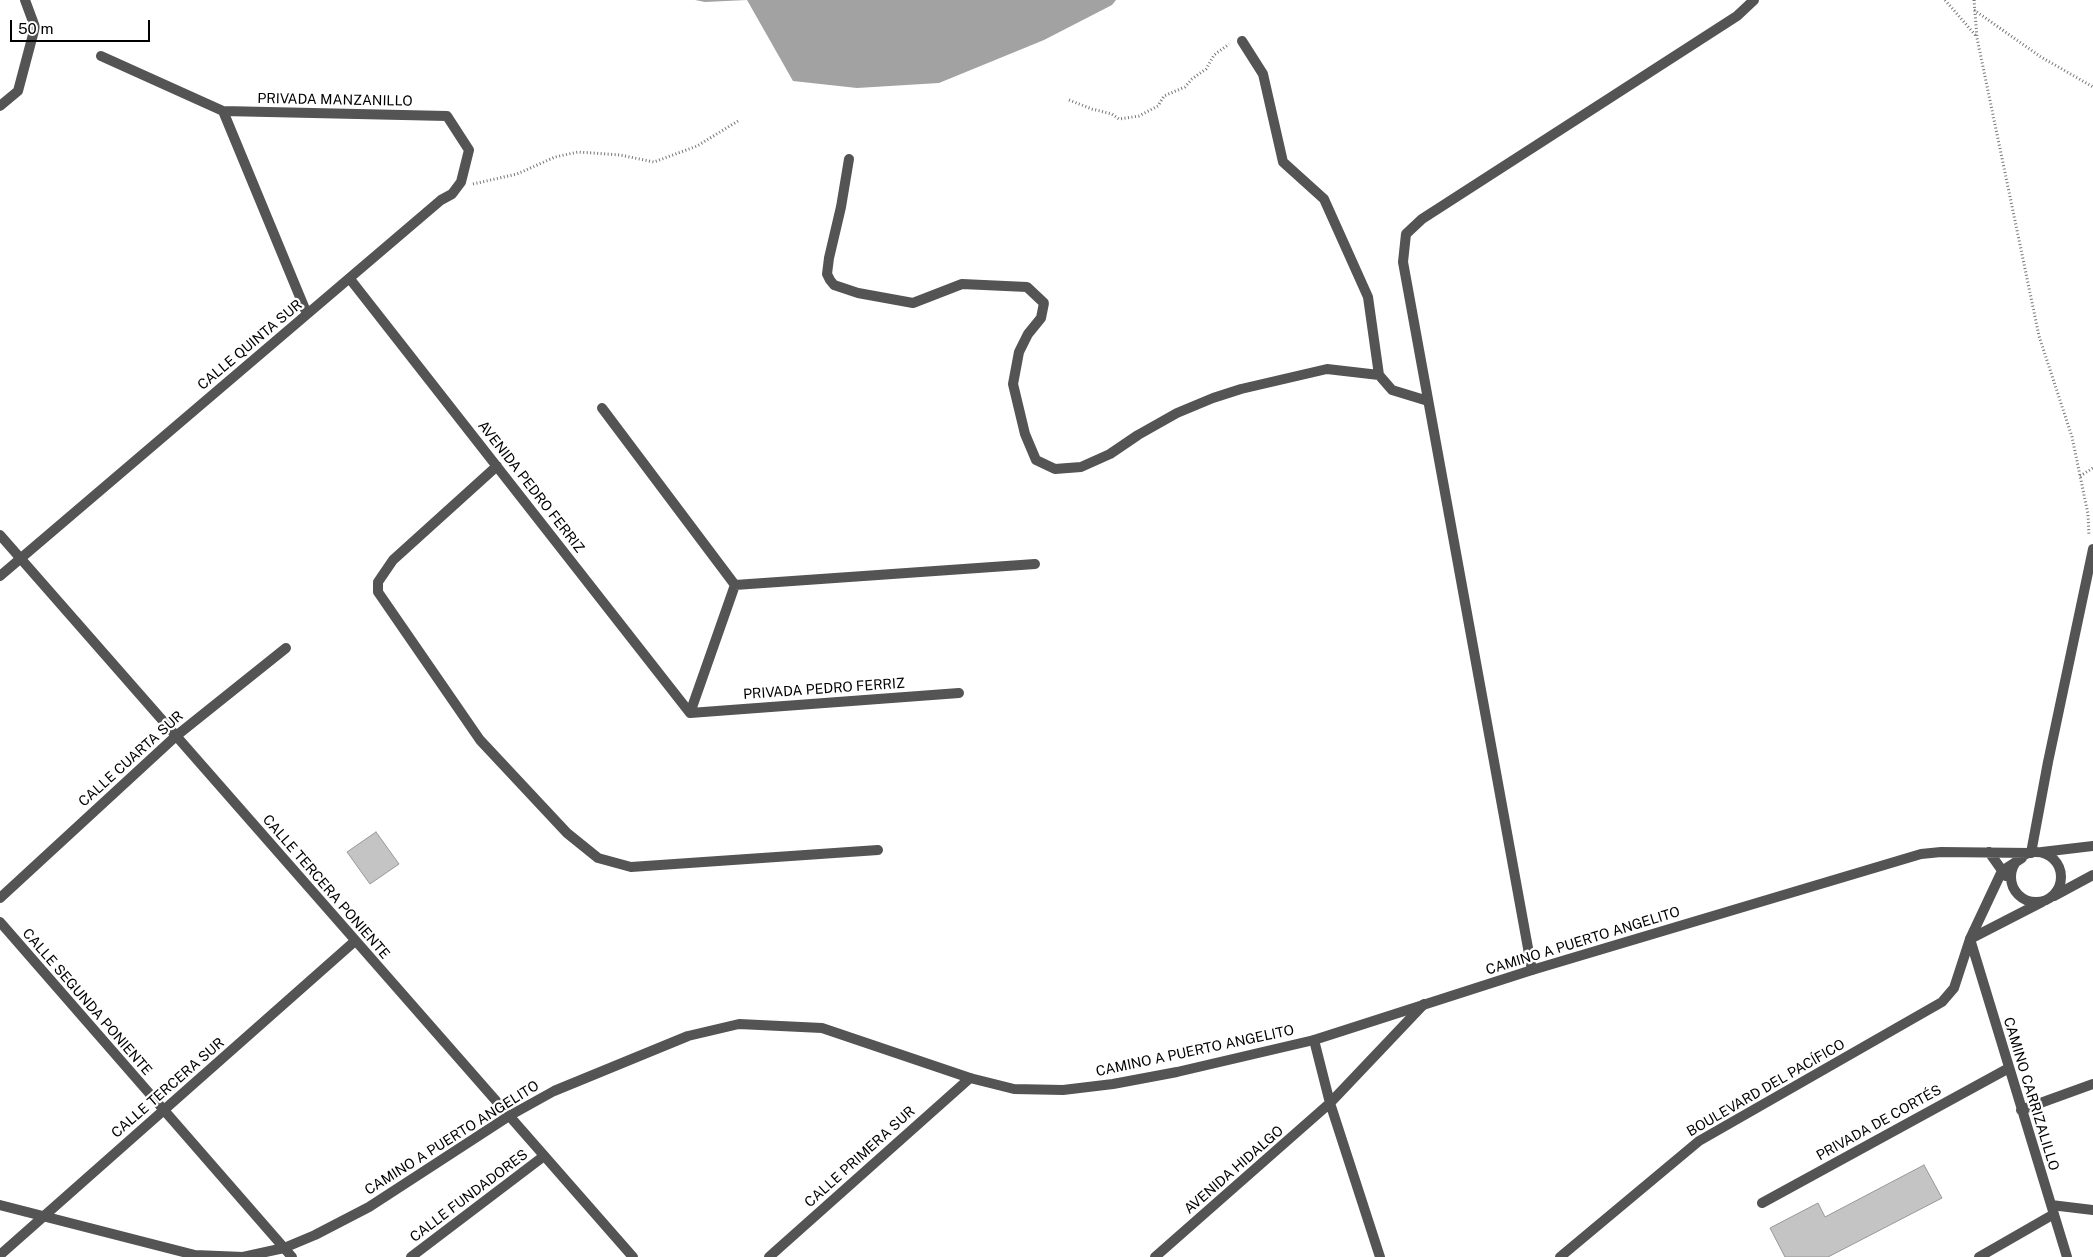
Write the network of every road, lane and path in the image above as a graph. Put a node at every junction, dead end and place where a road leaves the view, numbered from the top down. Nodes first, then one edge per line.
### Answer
1 (25, 0) edge
2 (1754, 0) edge
3 (1945, 0) edge
4 (1974, 0) edge
5 (1974, 10) junction
6 (1977, 38) junction
7 (1242, 41) joint
8 (101, 56) dead end
9 (2093, 87) edge
10 (1069, 100) dead end
11 (0, 106) edge
12 (223, 111) junction
13 (447, 116) joint
14 (738, 121) dead end
15 (849, 159) dead end
16 (452, 194) junction
17 (350, 279) junction
18 (307, 314) junction
19 (1379, 375) junction
20 (1428, 401) junction
21 (602, 408) dead end
22 (497, 466) junction
23 (2093, 468) edge
24 (2080, 476) junction
25 (0, 535) edge
26 (2093, 549) edge
27 (20, 559) junction
28 (2089, 561) junction
29 (1035, 564) dead end
30 (0, 576) edge
31 (736, 585) junction
32 (286, 648) dead end
33 (959, 693) dead end
34 (690, 712) junction
35 (176, 736) junction
36 (2093, 846) edge
37 (878, 850) dead end
38 (1989, 852) junction
39 (2030, 855) junction
40 (2002, 871) junction
41 (2093, 875) edge
42 (2015, 890) junction
43 (0, 898) edge
44 (2045, 900) junction
45 (0, 922) edge
46 (1970, 939) junction
47 (355, 941) junction
48 (1532, 970) junction
49 (1424, 1004) junction
50 (1314, 1040) junction
51 (2009, 1068) junction
52 (970, 1078) junction
53 (2093, 1084) edge
54 (1330, 1103) junction
55 (164, 1110) junction
56 (2022, 1110) junction
57 (509, 1116) junction
58 (544, 1156) junction
59 (1762, 1203) dead end
60 (0, 1205) edge
61 (2052, 1209) junction
62 (2093, 1210) edge
63 (42, 1218) junction
64 (284, 1248) junction
65 (0, 1255) edge
66 (292, 1257) edge
67 (411, 1257) edge
68 (633, 1257) edge
69 (769, 1257) edge
70 (1155, 1257) edge
71 (1380, 1257) edge
72 (1560, 1257) edge
73 (1979, 1257) edge
74 (2067, 1257) edge

1 - 11 street
2 - 20 street
3 - 6 path
4 - 5 path
5 - 6 path
5 - 9 path
6 - 24 path
7 - 10 path
7 - 19 street
8 - 12 street
12 - 13 street, PRIVADA MANZANILLO
12 - 18 street
13 - 16 street, CALLE QUINTA SUR
14 - 16 path
15 - 19 street
16 - 17 street, CALLE QUINTA SUR
17 - 18 street, CALLE QUINTA SUR
17 - 22 street, AVENIDA PEDRO FERRIZ
18 - 27 street, CALLE QUINTA SUR
19 - 20 street
20 - 48 street
21 - 31 street
22 - 34 street, AVENIDA PEDRO FERRIZ
22 - 37 street
23 - 24 path
24 - 28 path
25 - 27 street, CALLE TERCERA PONIENTE
26 - 28 street
27 - 30 street, CALLE QUINTA SUR
27 - 35 street, CALLE TERCERA PONIENTE
28 - 39 street
29 - 31 street
31 - 34 street
32 - 35 street, CALLE CUARTA SUR
33 - 34 street, PRIVADA PEDRO FERRIZ
35 - 43 street, CALLE CUARTA SUR
35 - 47 street, CALLE TERCERA PONIENTE
36 - 39 street, CAMINO A PUERTO ANGELITO
38 - 39 street, CAMINO A PUERTO ANGELITO
38 - 40 street
38 - 48 street, CAMINO A PUERTO ANGELITO
39 - 40 street
39 - 42 street
39 - 44 street
40 - 42 street
40 - 46 street, BOULEVARD DEL PACÍFICO
41 - 44 street
42 - 44 street
44 - 46 street
45 - 55 street, CALLE SEGUNDA PONIENTE
46 - 51 street, CAMINO CARRIZALILLO
46 - 72 street, BOULEVARD DEL PACÍFICO
47 - 55 street, CALLE TERCERA SUR
47 - 57 street, CALLE TERCERA PONIENTE
48 - 49 street, CAMINO A PUERTO ANGELITO
49 - 50 street, CAMINO A PUERTO ANGELITO
49 - 54 street, AVENIDA HIDALGO
50 - 52 street, CAMINO A PUERTO ANGELITO
50 - 54 street
51 - 56 street, CAMINO CARRIZALILLO
51 - 59 street, PRIVADA DE CORTÉS
52 - 57 street, CAMINO A PUERTO ANGELITO
52 - 69 street, CALLE PRIMERA SUR
53 - 56 street
54 - 70 street, AVENIDA HIDALGO
54 - 71 street
55 - 63 street, CALLE TERCERA SUR
55 - 64 street, CALLE SEGUNDA PONIENTE
56 - 61 street, CAMINO CARRIZALILLO
57 - 58 street, CALLE TERCERA PONIENTE
57 - 64 street, CAMINO A PUERTO ANGELITO
58 - 67 street, CALLE FUNDADORES
58 - 68 street, CALLE TERCERA PONIENTE
60 - 63 street, CAMINO A PUERTO ANGELITO
61 - 62 street
61 - 73 street
61 - 74 street, CAMINO CARRIZALILLO
63 - 64 street, CAMINO A PUERTO ANGELITO
63 - 65 street, CALLE TERCERA SUR
64 - 66 street, CALLE SEGUNDA PONIENTE

